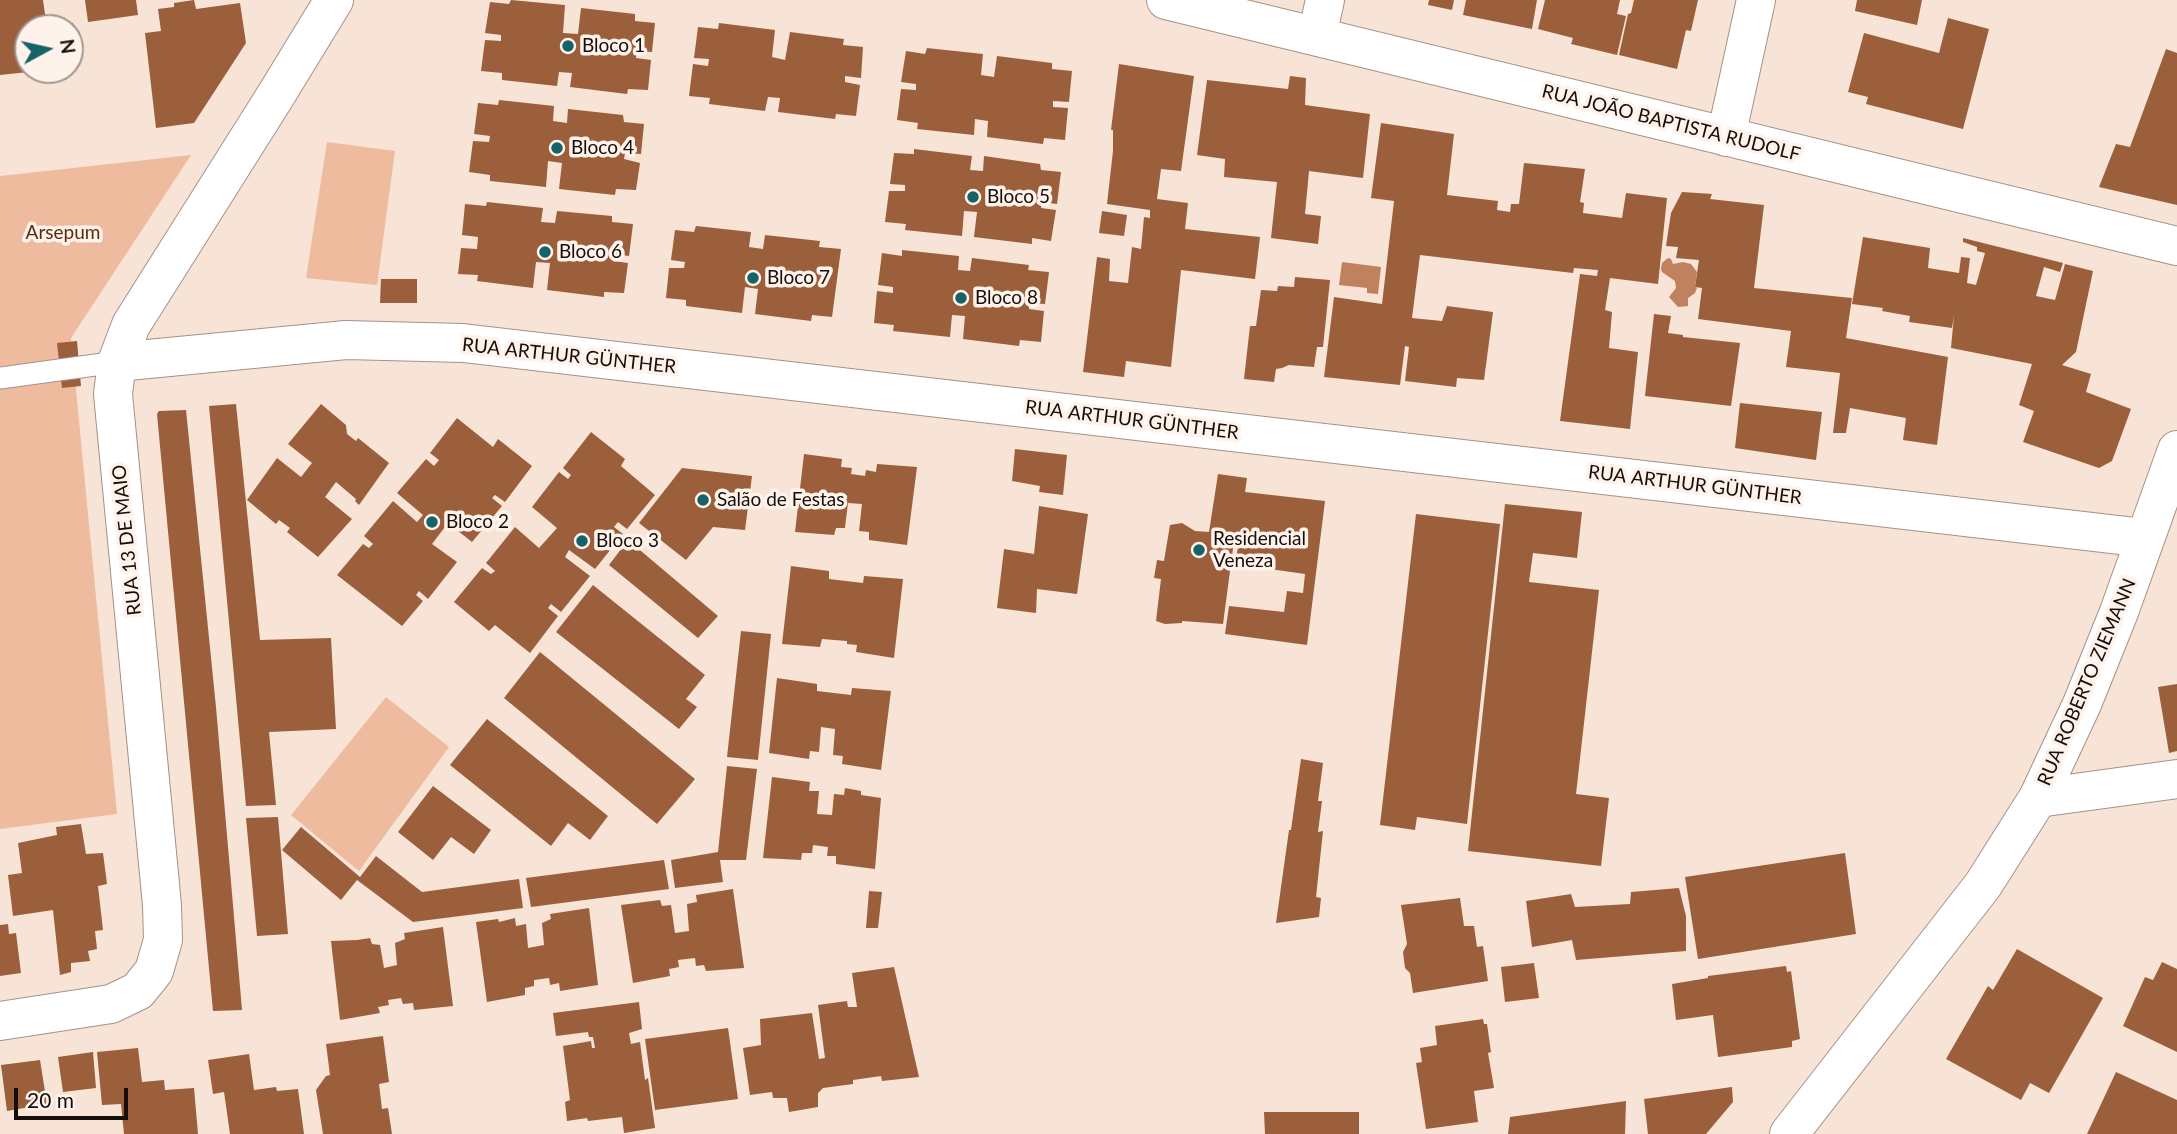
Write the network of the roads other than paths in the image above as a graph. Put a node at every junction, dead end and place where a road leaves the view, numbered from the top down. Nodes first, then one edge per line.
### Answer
1 (334, 0) edge
2 (1166, 0) edge
3 (1756, 0) edge
4 (1321, 18) edge
5 (1726, 137) junction
6 (2177, 246) edge
7 (117, 362) junction
8 (0, 378) edge
9 (2177, 450) edge
10 (2146, 538) junction
11 (2177, 779) edge
12 (2038, 798) junction
13 (0, 1021) edge
14 (1789, 1134) edge

1 - 7 street, RUA 13 DE MAIO
2 - 4 street, RUA JOÃO BAPTISTA RUDOLF
3 - 5 street
4 - 5 street, RUA JOÃO BAPTISTA RUDOLF
5 - 6 street, RUA JOÃO BAPTISTA RUDOLF
7 - 8 lane
7 - 10 street, RUA ARTHUR GÜNTHER
7 - 13 street, RUA 13 DE MAIO
9 - 10 street, RUA ROBERTO ZIEMANN
10 - 12 street, RUA ROBERTO ZIEMANN
11 - 12 street
12 - 14 street, RUA ROBERTO ZIEMANN

